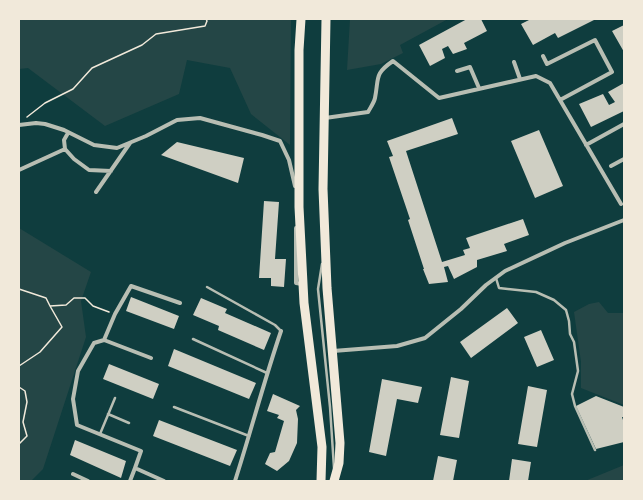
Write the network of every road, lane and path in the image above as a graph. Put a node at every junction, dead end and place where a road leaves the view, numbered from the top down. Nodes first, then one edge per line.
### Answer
1 (206, 19) edge
2 (301, 19) edge
3 (326, 19) edge
4 (543, 56) dead end
5 (514, 62) dead end
6 (457, 71) dead end
7 (520, 79) junction
8 (479, 88) junction
9 (560, 100) junction
10 (324, 118) junction
11 (24, 119) dead end
12 (624, 124) edge
13 (19, 125) edge
14 (68, 132) junction
15 (130, 143) junction
16 (586, 145) junction
17 (65, 149) junction
18 (624, 160) edge
19 (611, 166) dead end
20 (19, 170) edge
21 (111, 171) junction
22 (96, 192) dead end
23 (620, 204) dead end
24 (624, 220) edge
25 (326, 242) junction
26 (496, 278) junction
27 (303, 284) junction
28 (207, 287) dead end
29 (19, 289) edge
30 (180, 303) dead end
31 (50, 306) junction
32 (115, 314) junction
33 (281, 331) joint
34 (104, 340) junction
35 (193, 340) dead end
36 (333, 351) junction
37 (151, 358) dead end
38 (19, 366) edge
39 (267, 372) junction
40 (19, 387) edge
41 (115, 398) dead end
42 (174, 407) dead end
43 (108, 414) junction
44 (129, 423) dead end
45 (100, 434) junction
46 (250, 436) junction
47 (19, 444) edge
48 (595, 450) dead end
49 (135, 468) junction
50 (73, 474) dead end
51 (322, 478) edge
52 (335, 480) edge
53 (88, 481) edge
54 (130, 481) edge
55 (164, 481) edge
56 (235, 481) edge

1 - 11 path
2 - 27 main road
3 - 10 main road
4 - 9 street
5 - 7 street
6 - 8 street
7 - 8 street
7 - 9 street
8 - 10 street
9 - 16 street
10 - 25 main road
12 - 16 street
13 - 14 street
14 - 15 street
14 - 17 street
15 - 21 street
15 - 27 street
16 - 23 street
17 - 20 street
17 - 21 street
18 - 19 street
21 - 22 street
24 - 26 street
25 - 36 main road
25 - 52 lane
26 - 36 street
26 - 48 lane
27 - 51 main road
28 - 33 lane
29 - 31 path
30 - 32 street
31 - 32 path
31 - 38 path
32 - 34 street
33 - 39 street
34 - 37 street
34 - 45 street
35 - 39 lane
36 - 52 main road
39 - 46 street
40 - 47 path
41 - 43 lane
42 - 46 lane
43 - 44 lane
43 - 45 lane
45 - 49 street
46 - 56 street
49 - 54 street
49 - 55 street
50 - 53 street

